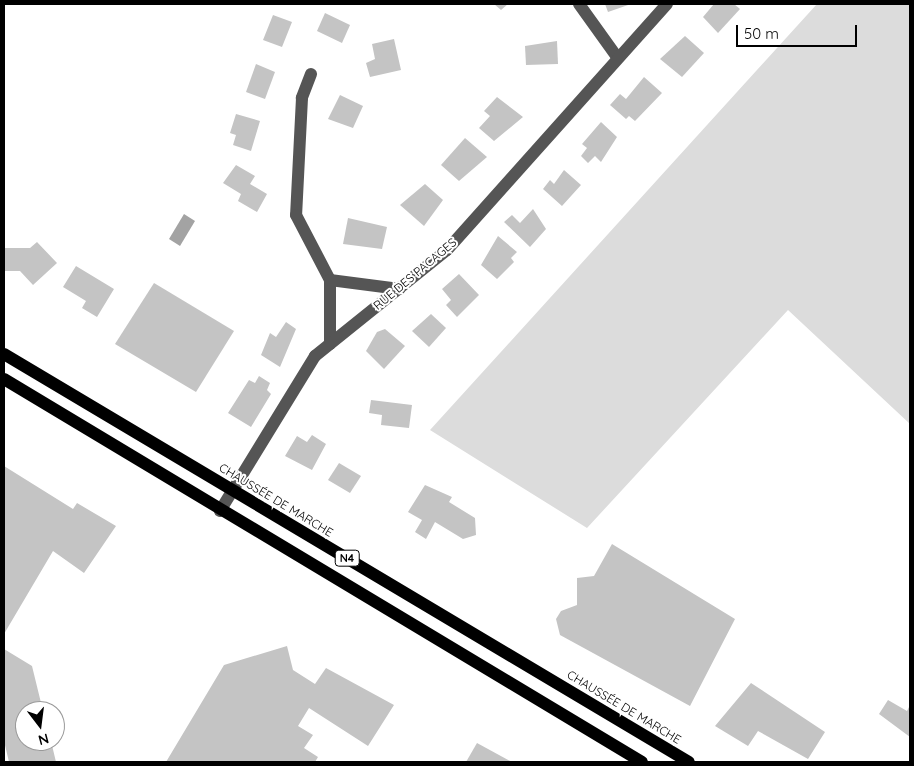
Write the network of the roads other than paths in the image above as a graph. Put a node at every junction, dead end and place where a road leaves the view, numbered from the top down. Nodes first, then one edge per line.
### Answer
1 (580, 4) edge
2 (667, 4) edge
3 (617, 57) junction
4 (311, 74) dead end
5 (330, 280) junction
6 (399, 289) junction
7 (330, 344) junction
8 (4, 354) edge
9 (4, 379) edge
10 (233, 491) junction
11 (220, 511) junction
12 (642, 762) edge
13 (689, 762) edge

1 - 3 street
2 - 3 street, RUE DES PACAGES
3 - 6 street, RUE DES PACAGES
4 - 5 street
5 - 6 street
5 - 7 street
6 - 7 street, RUE DES PACAGES
7 - 10 street, RUE DES PACAGES
8 - 10 main road, CHAUSSÉE DE MARCHE / N4
9 - 11 main road, N4
10 - 11 street, RUE DES PACAGES
10 - 13 main road, CHAUSSÉE DE MARCHE / N4
11 - 12 main road, N4

